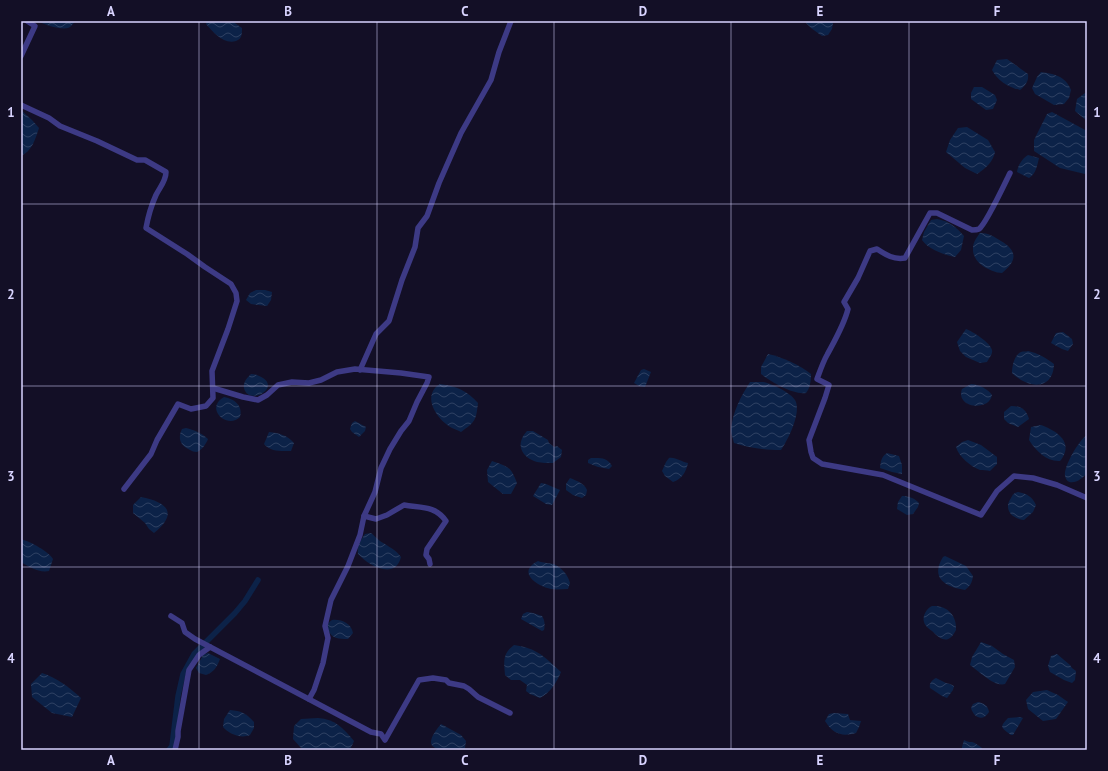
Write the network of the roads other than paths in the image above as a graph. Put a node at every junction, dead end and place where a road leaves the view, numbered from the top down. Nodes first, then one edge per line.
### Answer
1 (27, 21) edge
2 (511, 21) edge
3 (21, 56) edge
4 (21, 105) edge
5 (1010, 173) dead end
6 (360, 370) junction
7 (213, 388) junction
8 (124, 489) dead end
9 (1087, 498) edge
10 (364, 516) junction
11 (430, 564) dead end
12 (172, 616) dead end
13 (210, 647) junction
14 (309, 699) junction
15 (510, 713) dead end
16 (175, 750) edge

1 - 3 street
2 - 6 street
4 - 7 street
5 - 9 street
6 - 7 street
6 - 10 street
7 - 8 street
10 - 11 street
10 - 14 street
12 - 13 street
13 - 14 street
13 - 16 street
14 - 15 street

